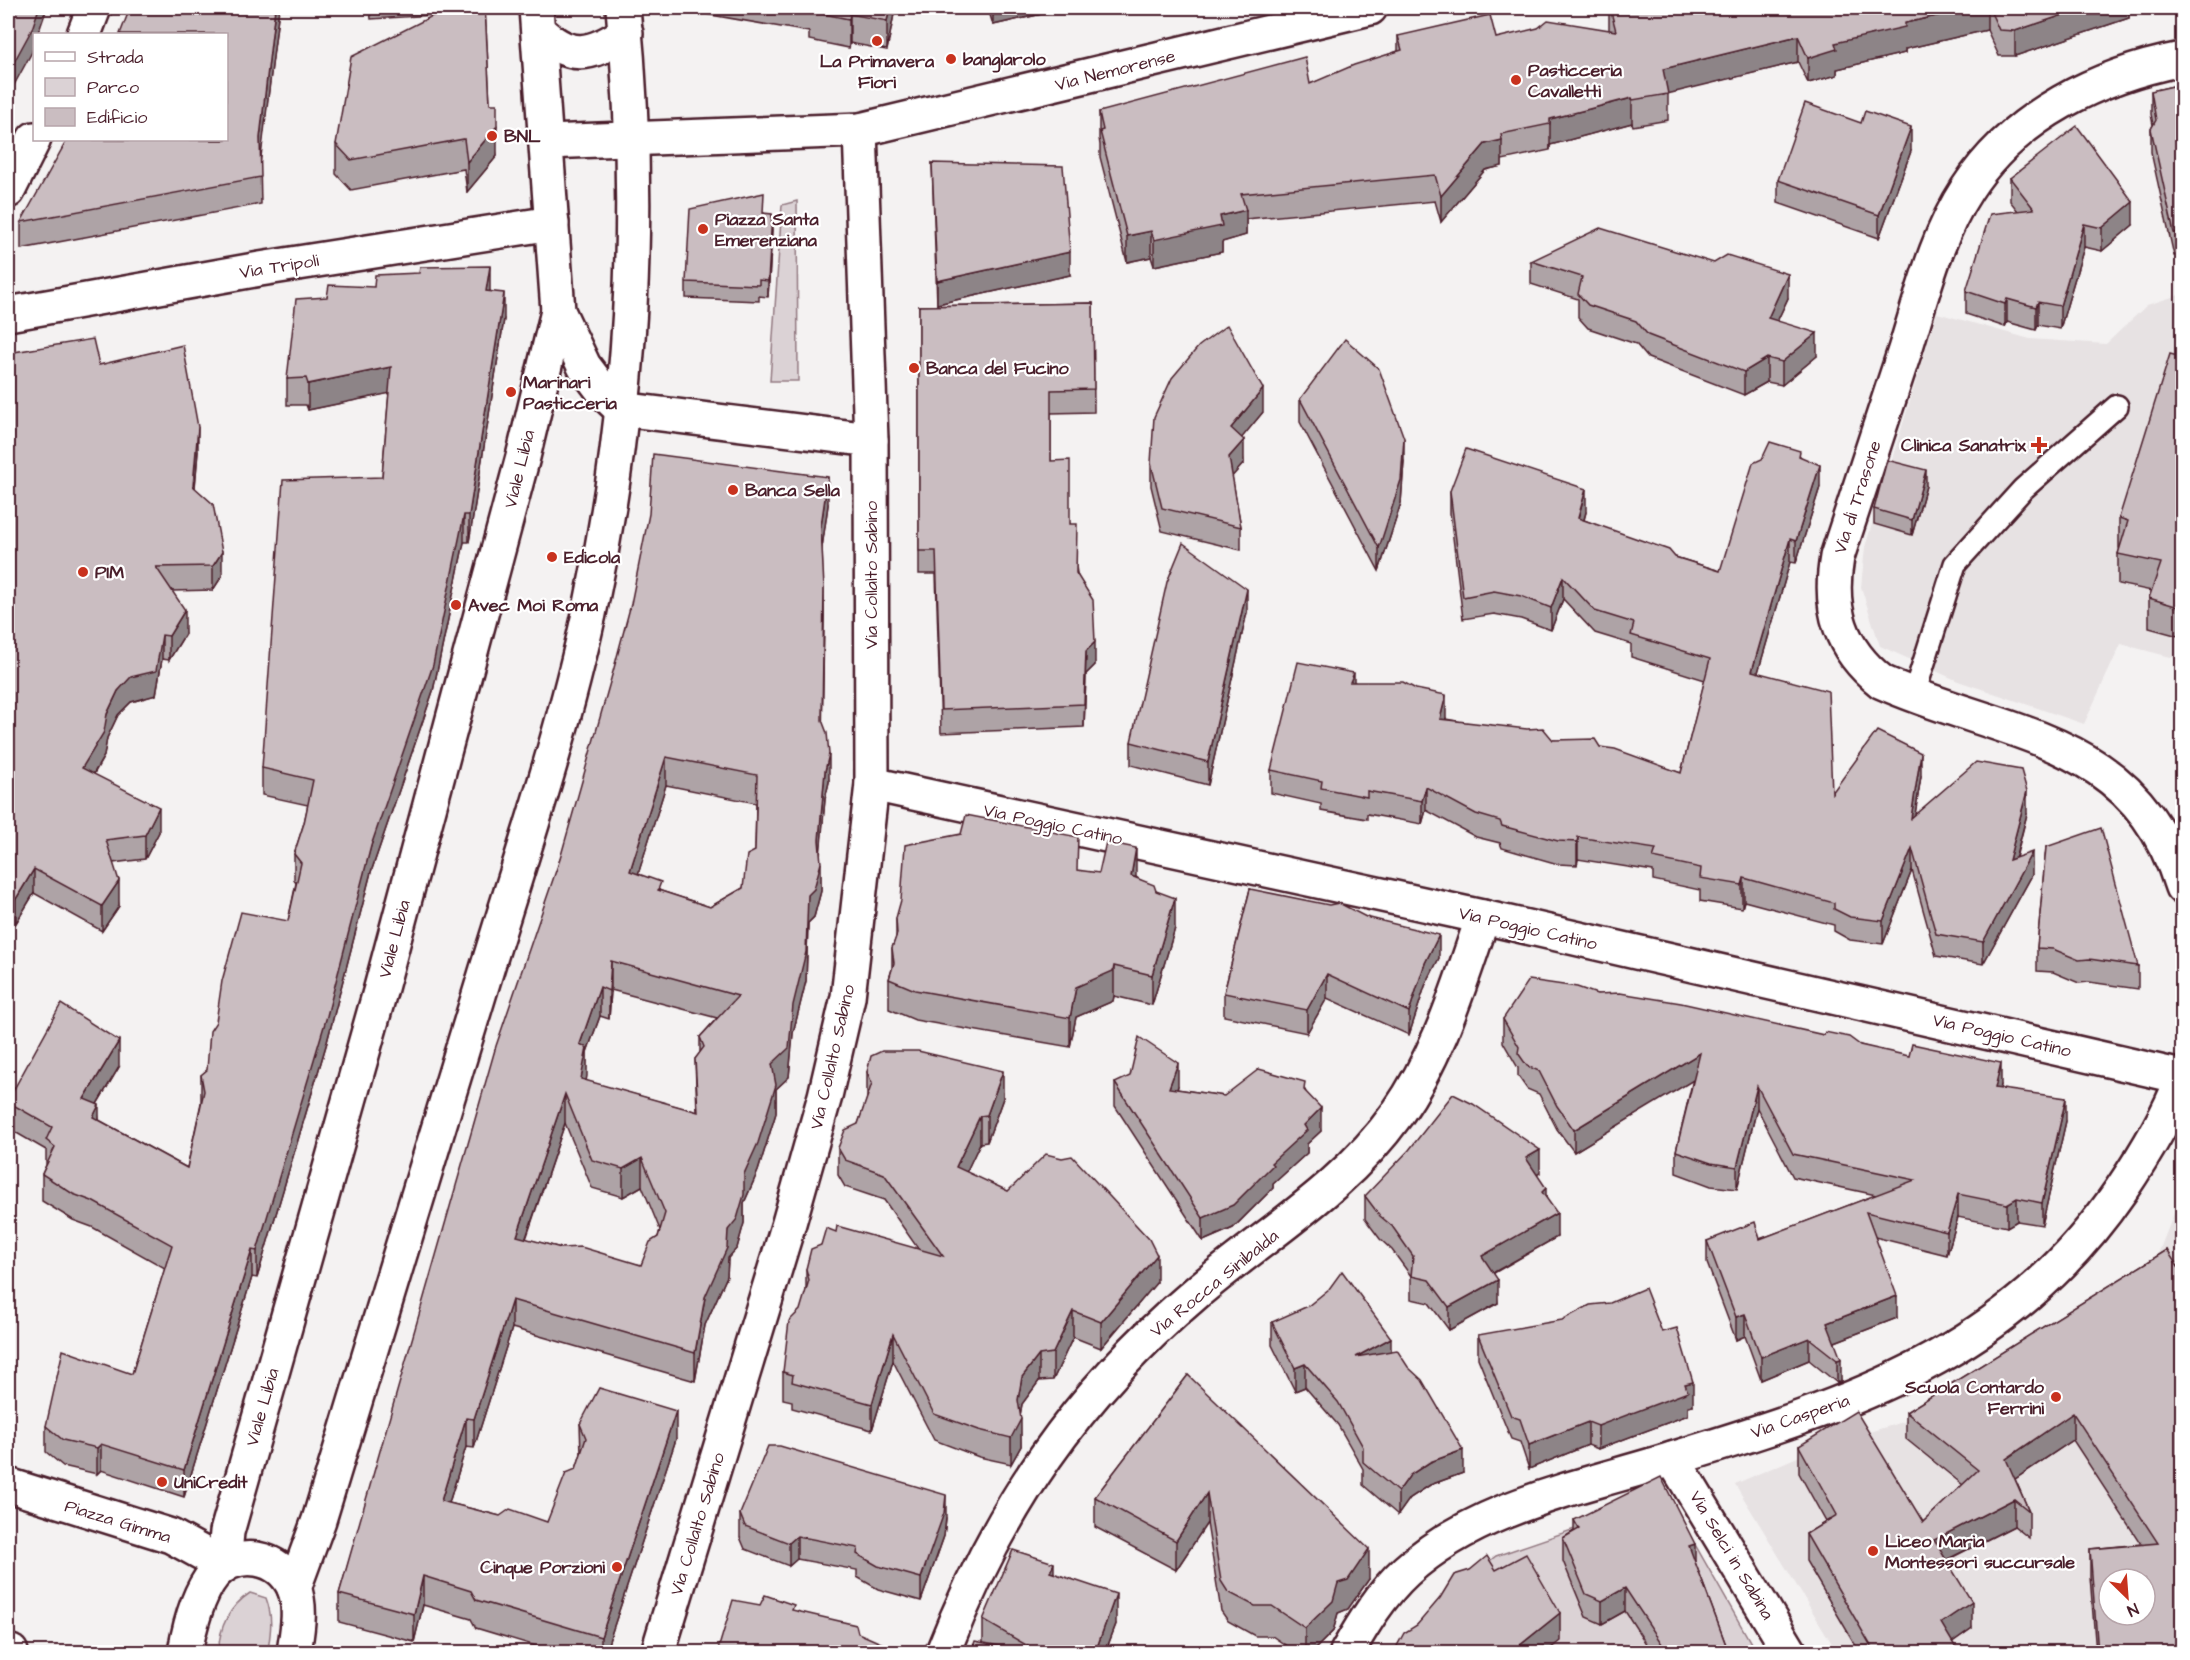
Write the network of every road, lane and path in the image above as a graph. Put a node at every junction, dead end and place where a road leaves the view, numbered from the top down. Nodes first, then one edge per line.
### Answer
1 (94, 8) edge
2 (1369, 8) edge
3 (537, 19) edge
4 (624, 20) edge
5 (84, 33) edge
6 (2182, 59) edge
7 (860, 130) junction
8 (633, 137) junction
9 (33, 141) edge
10 (546, 142) junction
11 (8, 191) edge
12 (552, 223) junction
13 (558, 311) junction
14 (8, 314) edge
15 (2117, 406) dead end
16 (621, 409) junction
17 (871, 440) junction
18 (1914, 694) junction
19 (872, 784) junction
20 (2182, 887) edge
21 (1483, 917) junction
22 (2182, 1078) edge
23 (1673, 1459) junction
24 (8, 1485) edge
25 (224, 1565) junction
26 (294, 1588) junction
27 (185, 1653) edge
28 (294, 1653) edge
29 (658, 1653) edge
30 (943, 1653) edge
31 (1347, 1653) edge
32 (1790, 1653) edge

1 - 5 street
2 - 7 street, Via Nemorense
3 - 4 street
3 - 10 street
4 - 8 street
6 - 18 street, Via di Trasone
7 - 8 street
7 - 17 street
8 - 10 street
8 - 16 street
9 - 11 street
10 - 12 street
12 - 13 street
12 - 14 street, Via Tripoli
13 - 16 street
13 - 25 street, Viale Libia
15 - 18 lane
16 - 17 street
16 - 26 street
17 - 19 street, Via Collalto Sabino
18 - 20 street, Via di Trasone
19 - 21 street, Via Poggio Catino
19 - 29 street, Via Collalto Sabino
21 - 22 street, Via Poggio Catino
21 - 30 street, Via Rocca Sinibalda
22 - 23 street, Via Casperia
23 - 31 street, Via Casperia
23 - 32 street, Via Selci in Sabina
24 - 25 street, Piazza Gimma
25 - 26 street
25 - 27 street
26 - 28 street

